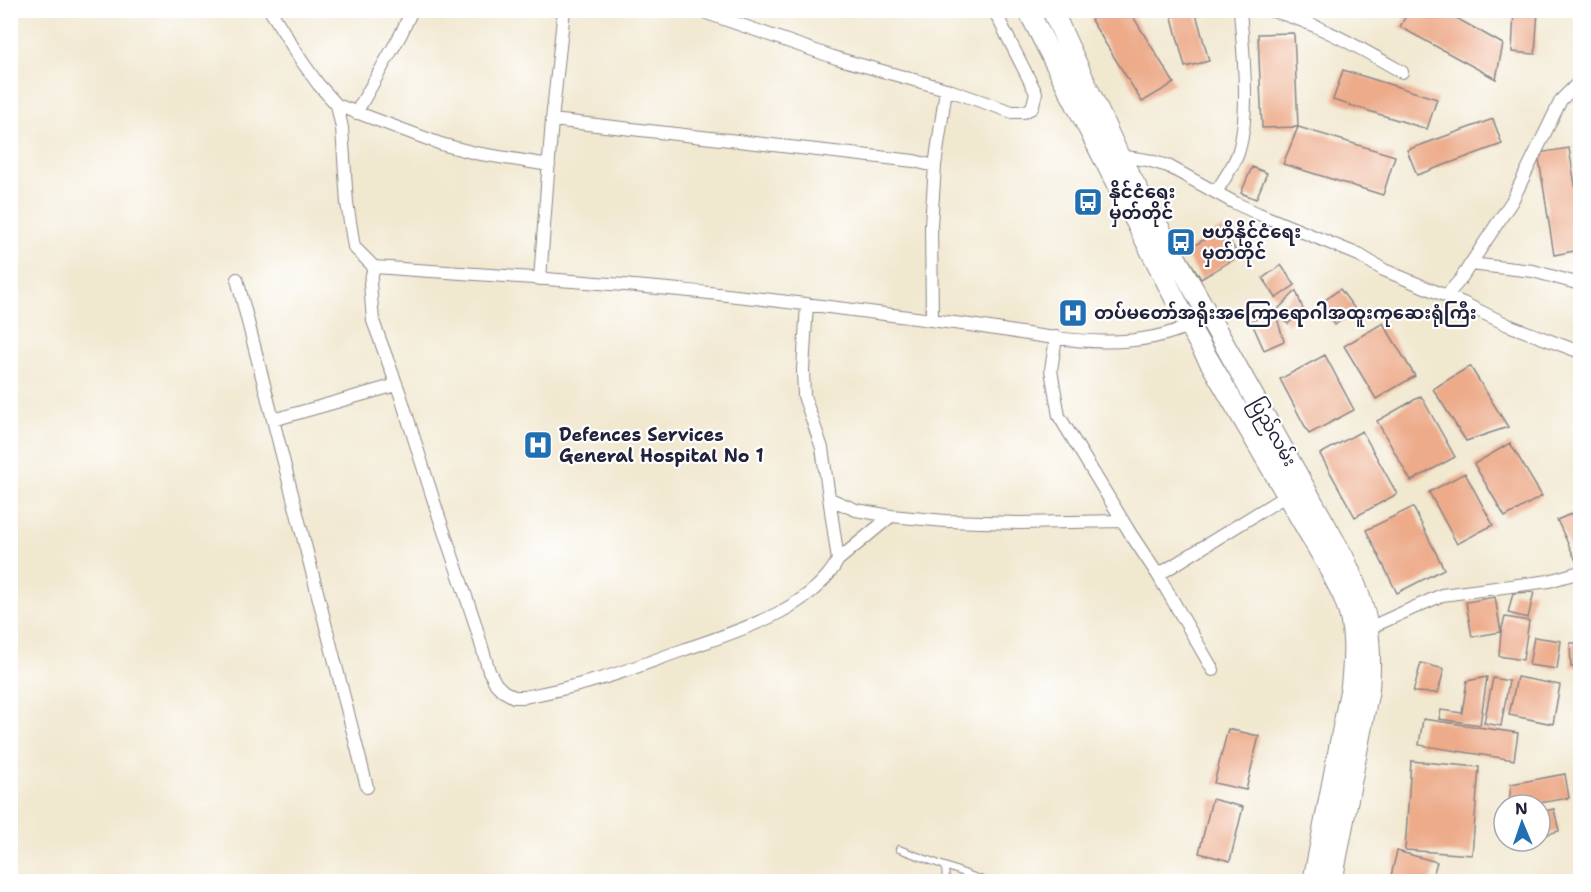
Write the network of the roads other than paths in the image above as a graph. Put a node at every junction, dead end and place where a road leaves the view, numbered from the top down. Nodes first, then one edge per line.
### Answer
1 (270, 10) edge
2 (412, 10) edge
3 (564, 10) edge
4 (698, 10) edge
5 (994, 10) edge
6 (1028, 10) edge
7 (1052, 10) edge
8 (1240, 10) edge
9 (1269, 10) edge
10 (1402, 72) dead end
11 (1581, 81) edge
12 (946, 90) junction
13 (337, 105) junction
14 (356, 112) junction
15 (552, 120) junction
16 (1113, 161) junction
17 (549, 165) junction
18 (935, 166) junction
19 (1216, 192) junction
20 (1470, 264) junction
21 (374, 267) junction
22 (237, 279) dead end
23 (540, 279) junction
24 (1581, 284) edge
25 (1446, 296) junction
26 (807, 304) junction
27 (1208, 317) junction
28 (932, 320) junction
29 (1189, 326) junction
30 (1056, 337) junction
31 (1581, 352) edge
32 (396, 385) junction
33 (273, 420) junction
34 (1287, 495) junction
35 (830, 499) junction
36 (891, 516) junction
37 (1122, 521) junction
38 (838, 560) junction
39 (1581, 572) edge
40 (1158, 575) junction
41 (1369, 628) junction
42 (1213, 670) dead end
43 (367, 787) dead end
44 (898, 849) dead end
45 (945, 866) junction
46 (946, 882) edge
47 (988, 882) edge
48 (1313, 882) edge
49 (1332, 882) edge

1 - 13 street
2 - 14 street
3 - 15 street
4 - 12 street
5 - 12 street
6 - 16 highway
7 - 16 highway, ပြည်လမ်း
8 - 19 street
9 - 10 street
11 - 20 street
12 - 18 street
13 - 14 street
13 - 21 street
14 - 17 street
15 - 17 street
15 - 18 street
16 - 19 street
16 - 27 highway, ပြည်လမ်း
16 - 29 highway
17 - 23 street
18 - 28 street
19 - 25 street
20 - 24 street
20 - 25 street
21 - 23 street
21 - 32 street
22 - 33 street
23 - 26 street
25 - 31 street
26 - 28 street
26 - 35 street
27 - 29 street
27 - 41 highway, ပြည်လမ်း
28 - 30 street
29 - 30 street
29 - 34 highway
30 - 37 street
32 - 33 street
32 - 38 street
33 - 43 street
34 - 40 street
34 - 48 highway
35 - 36 street
35 - 38 street
36 - 37 street
36 - 38 street
37 - 40 street
39 - 41 street
40 - 42 street
41 - 49 highway, ပြည်လမ်း
44 - 45 lane
45 - 46 lane
45 - 47 lane

